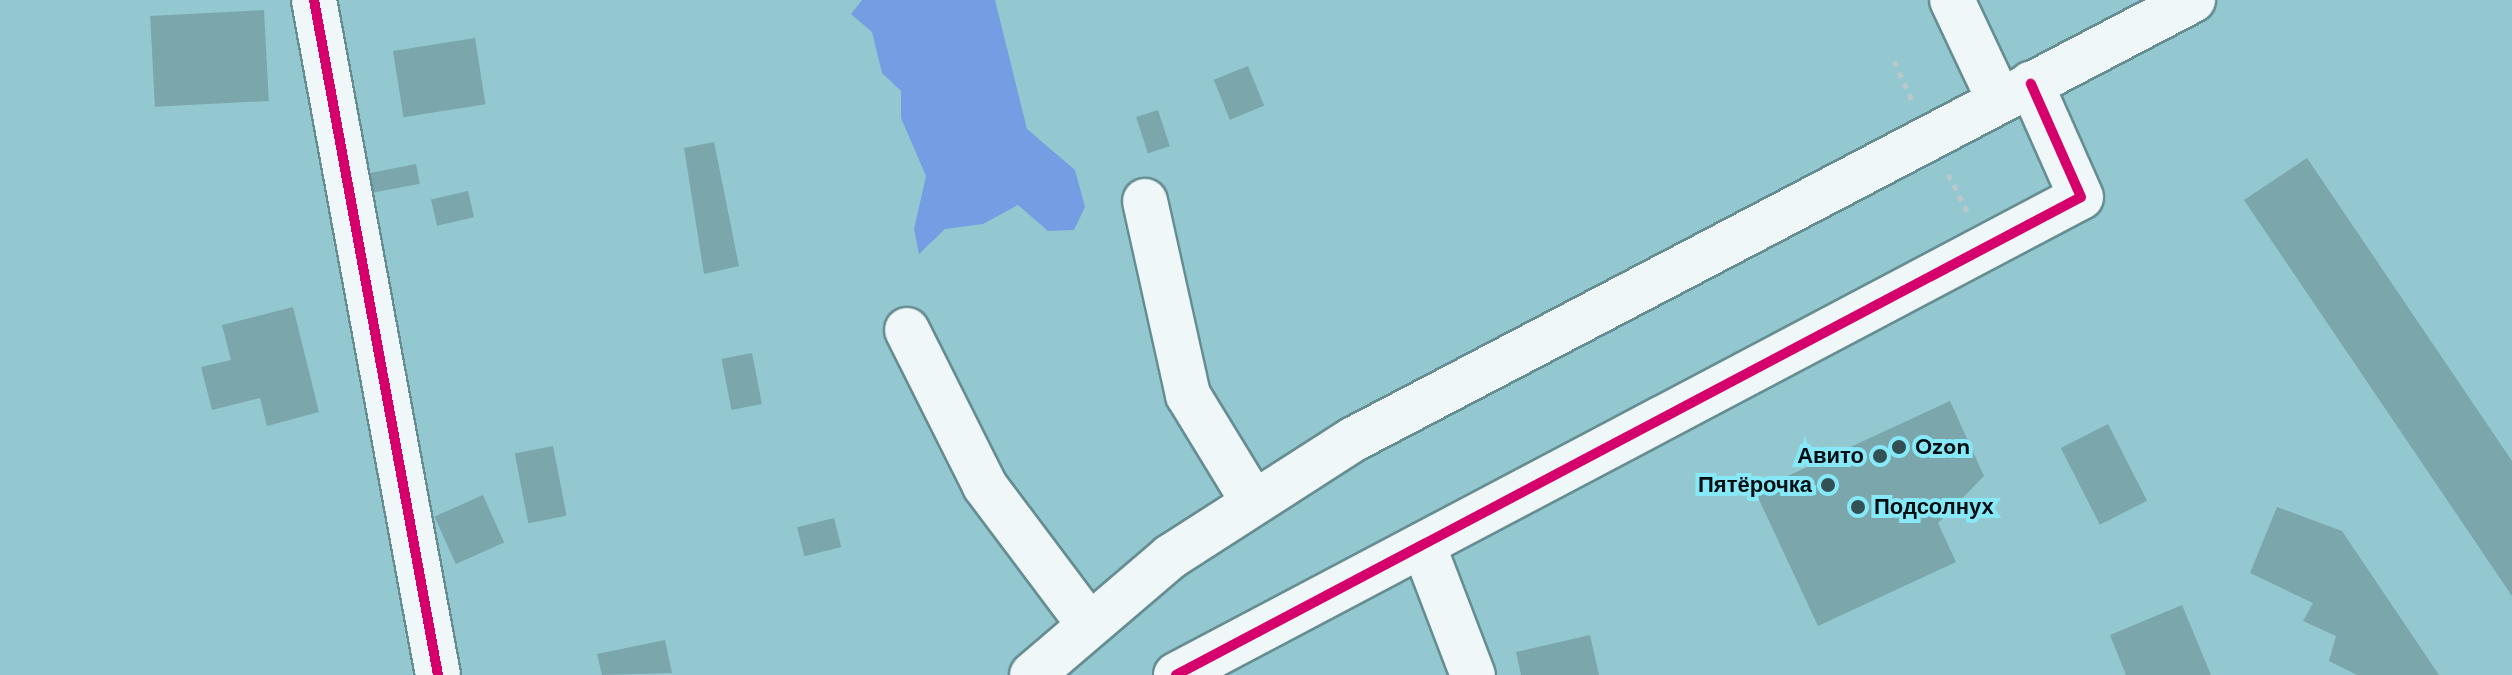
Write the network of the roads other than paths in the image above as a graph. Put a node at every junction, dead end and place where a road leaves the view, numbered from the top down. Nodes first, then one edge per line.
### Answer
1 (314, 0) edge
2 (1952, 0) edge
3 (2193, 0) edge
4 (2015, 92) junction
5 (1145, 201) dead end
6 (907, 330) dead end
7 (1252, 500) junction
8 (1424, 547) junction
9 (1088, 623) junction
10 (438, 675) edge
11 (1032, 675) edge
12 (1176, 675) edge
13 (1473, 675) edge

1 - 10 street
2 - 4 street
3 - 4 street
4 - 7 street
4 - 8 street
5 - 7 street
6 - 9 street
7 - 9 street
8 - 12 street
8 - 13 street
9 - 11 street

